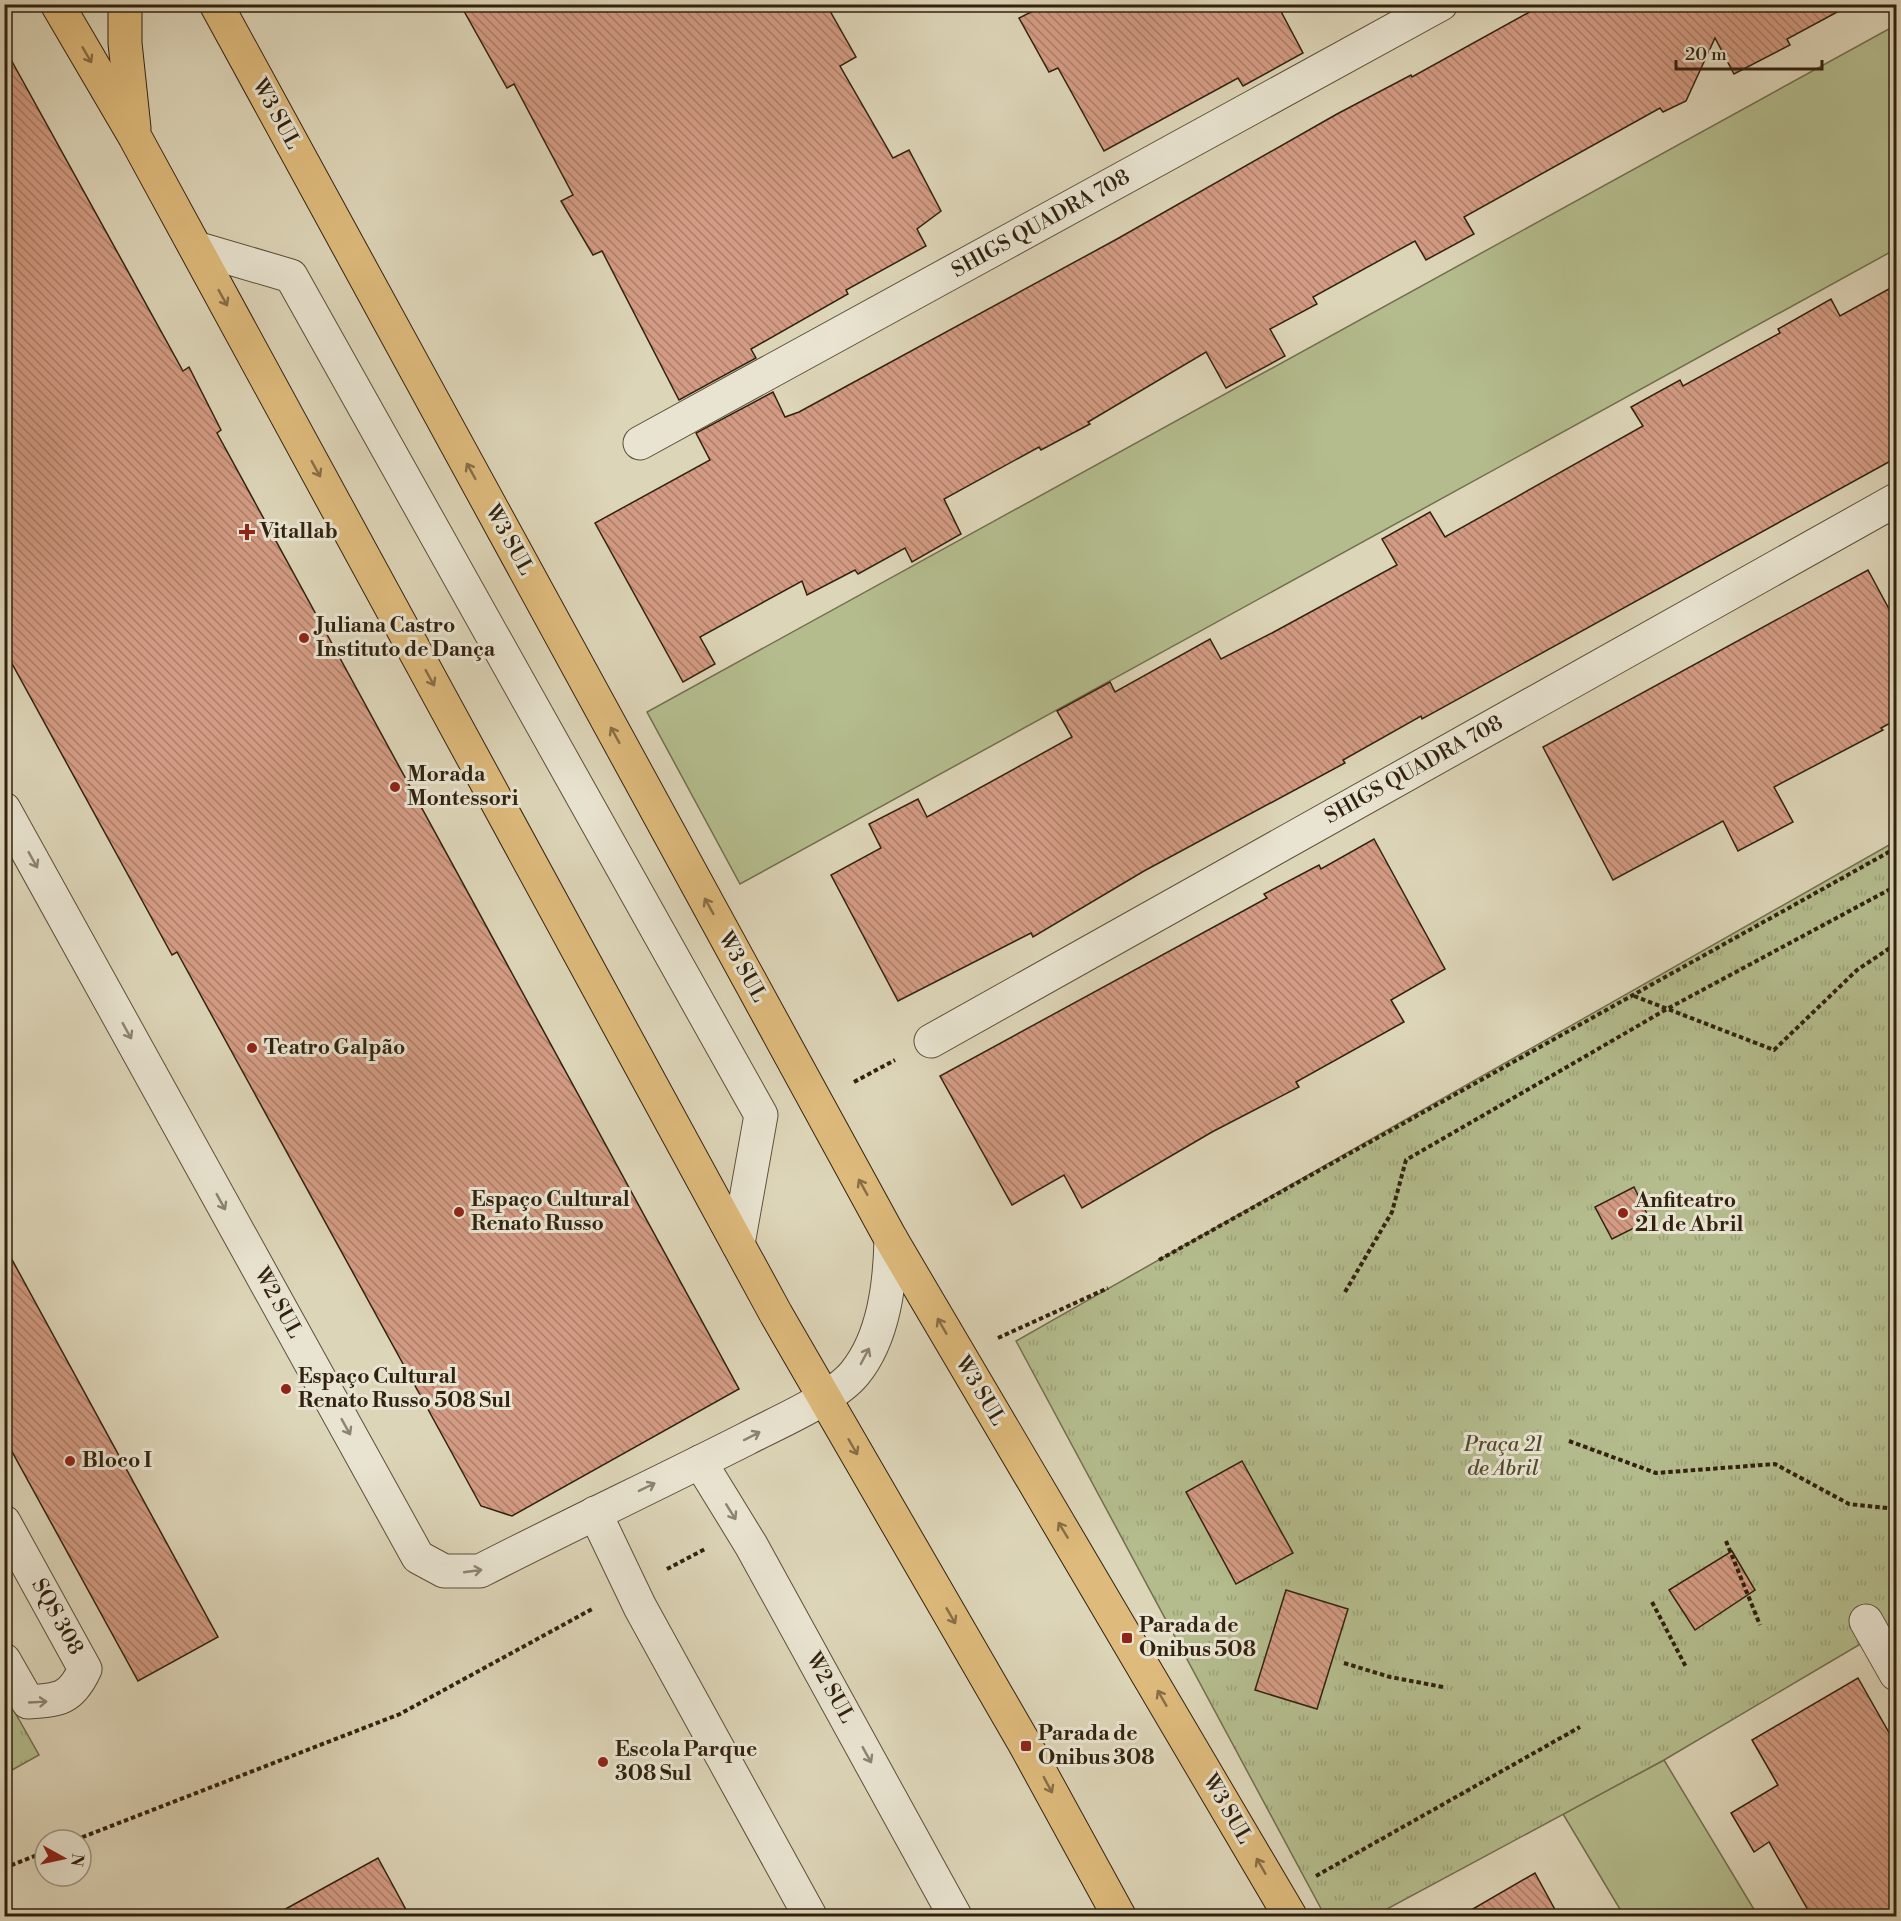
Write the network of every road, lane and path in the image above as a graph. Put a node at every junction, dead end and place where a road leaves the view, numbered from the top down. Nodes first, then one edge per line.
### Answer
1 (57, 4) edge
2 (125, 4) edge
3 (216, 4) edge
4 (1441, 4) edge
5 (135, 137) junction
6 (196, 248) junction
7 (640, 443) dead end
8 (1896, 500) edge
9 (4, 809) edge
10 (1896, 848) edge
11 (1896, 886) edge
12 (1896, 944) edge
13 (1634, 996) junction
14 (1667, 1009) junction
15 (931, 1041) joint
16 (816, 1102) junction
17 (891, 1239) junction
18 (738, 1244) junction
19 (1159, 1260) dead end
20 (1108, 1288) dead end
21 (1345, 1292) dead end
22 (959, 1356) junction
23 (824, 1396) junction
24 (1569, 1441) dead end
25 (700, 1462) junction
26 (1896, 1509) edge
27 (595, 1513) junction
28 (4, 1522) edge
29 (1726, 1541) dead end
30 (751, 1545) junction
31 (631, 1588) junction
32 (1652, 1602) dead end
33 (1866, 1622) dead end
34 (1760, 1625) dead end
35 (4, 1660) edge
36 (1344, 1664) dead end
37 (1686, 1667) dead end
38 (1896, 1674) edge
39 (1443, 1687) dead end
40 (1580, 1727) dead end
41 (93, 1833) edge
42 (33, 1857) edge
43 (4, 1868) edge
44 (1285, 1907) edge
45 (810, 1917) edge
46 (955, 1917) edge
47 (1119, 1917) edge

1 -> 5 main road
2 - 5 main road
16 -> 3 main road, W3 SUL
4 - 7 street, SHIGS QUADRA 708
5 - 6 main road
6 -> 18 main road
6 - 18 street
8 - 15 street, SHIGS QUADRA 708
9 -> 27 street, W2 SUL
10 - 13 path
11 - 14 path
12 - 14 path
13 - 14 path
13 - 19 path
14 - 21 path
15 - 16 path
17 -> 16 main road, W3 SUL
22 -> 17 main road, W3 SUL
23 -> 17 street, W2 SUL
18 - 23 main road
20 - 22 path
44 -> 22 main road, W3 SUL
25 -> 23 street, W2 SUL
23 -> 47 main road
24 - 26 path
27 -> 25 street, W2 SUL
25 -> 30 street, W2 SUL
27 - 31 street
35 -> 28 street, SQS 308
29 - 34 path
30 - 31 path
30 -> 46 street, W2 SUL
31 - 41 path
31 - 45 street
32 - 37 path
33 - 38 street
36 - 39 path
40 - 44 path
42 - 43 path

